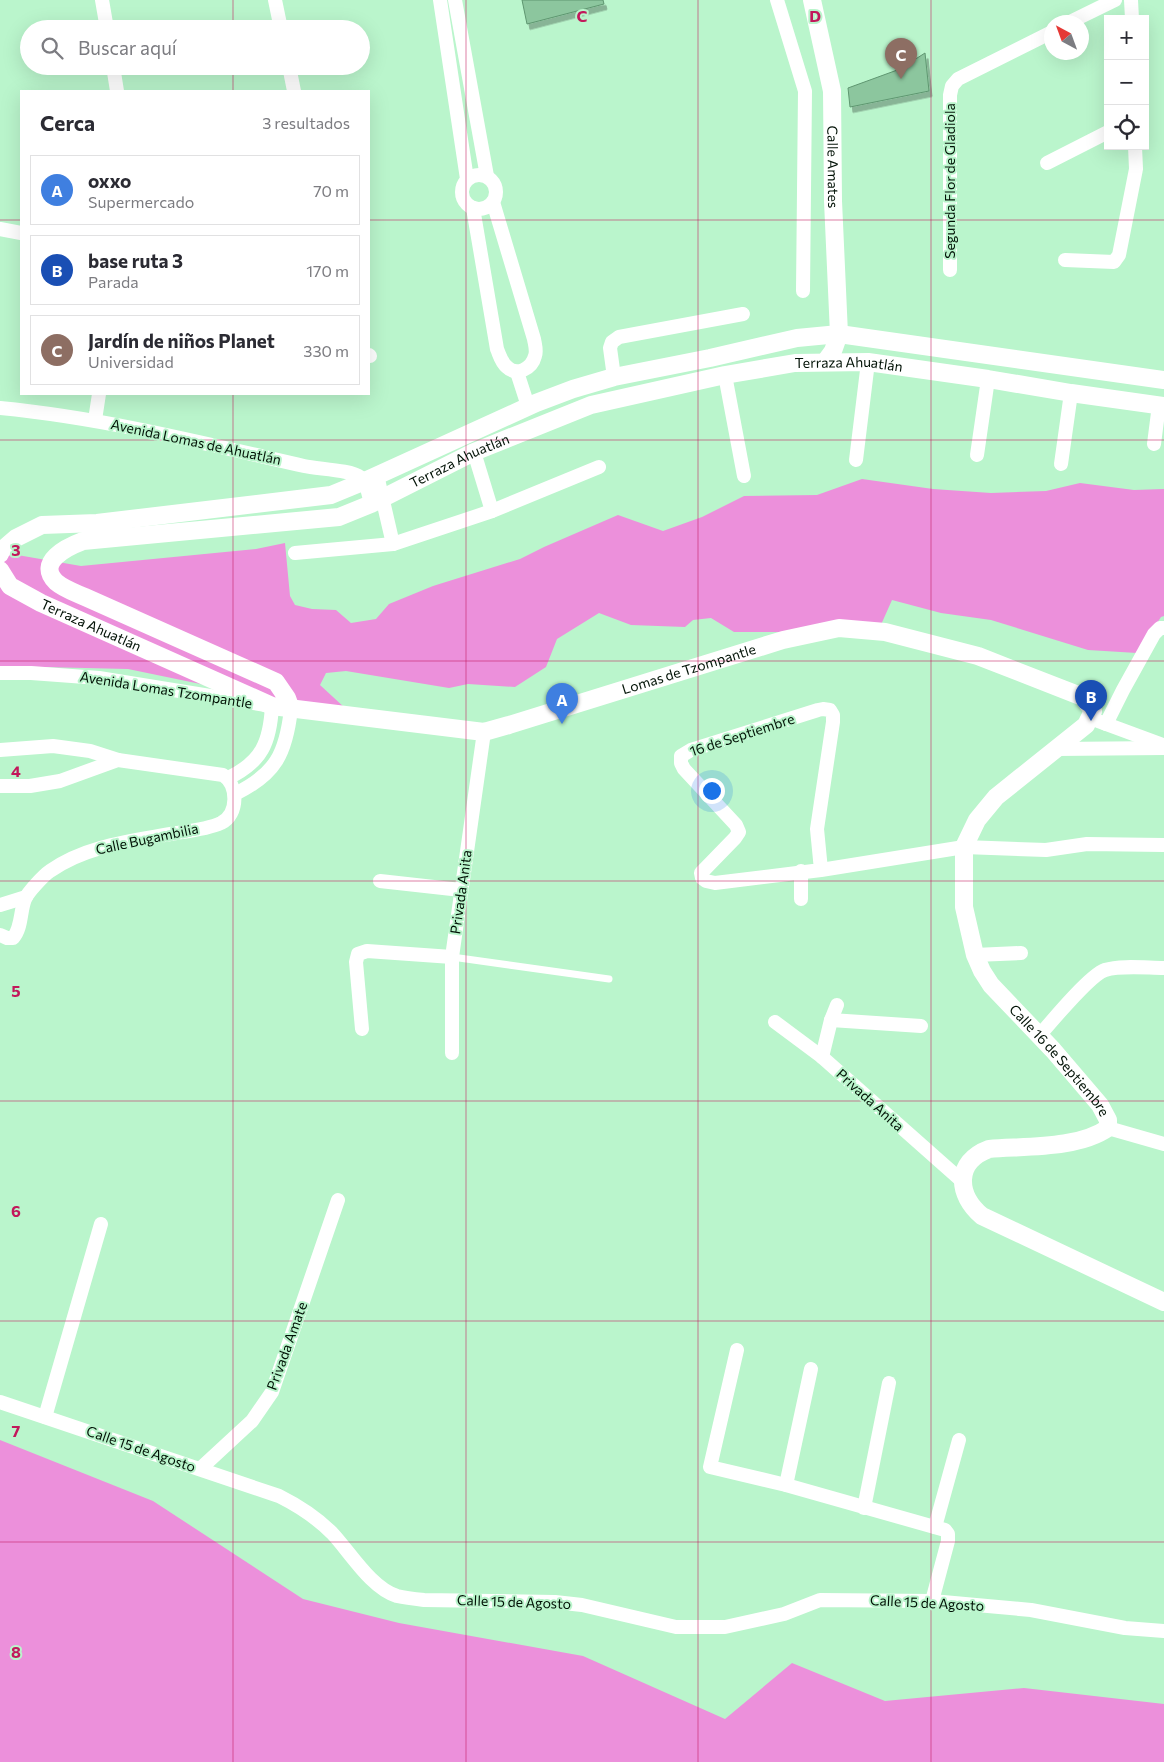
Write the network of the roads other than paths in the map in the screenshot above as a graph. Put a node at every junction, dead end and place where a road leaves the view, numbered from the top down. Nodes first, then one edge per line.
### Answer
1 (102, 0) edge
2 (275, 0) edge
3 (440, 0) edge
4 (454, 0) edge
5 (777, 0) edge
6 (812, 0) edge
7 (1115, 0) edge
8 (1131, 0) edge
9 (1084, 15) edge
10 (1132, 15) edge
11 (105, 20) edge
12 (279, 20) edge
13 (1044, 36) edge
14 (114, 75) edge
15 (291, 75) edge
16 (117, 90) edge
17 (294, 90) edge
18 (1104, 134) edge
19 (1135, 150) edge
20 (1047, 162) dead end
21 (486, 176) junction
22 (467, 179) junction
23 (493, 202) junction
24 (473, 208) junction
25 (0, 229) edge
26 (20, 233) edge
27 (1065, 260) dead end
28 (950, 270) dead end
29 (804, 290) dead end
30 (743, 314) dead end
31 (839, 334) junction
32 (797, 338) junction
33 (825, 362) junction
34 (868, 362) junction
35 (795, 363) junction
36 (521, 371) junction
37 (725, 375) junction
38 (614, 377) junction
39 (988, 378) junction
40 (1164, 380) edge
41 (1071, 393) junction
42 (99, 395) edge
43 (532, 405) junction
44 (1162, 405) edge
45 (0, 409) edge
46 (95, 420) junction
47 (1154, 444) dead end
48 (474, 452) junction
49 (978, 456) dead end
50 (856, 460) dead end
51 (1062, 464) dead end
52 (599, 467) dead end
53 (744, 476) dead end
54 (370, 478) junction
55 (377, 501) junction
56 (492, 510) junction
57 (393, 544) junction
58 (0, 554) edge
59 (295, 554) dead end
60 (0, 570) edge
61 (1164, 628) edge
62 (0, 673) edge
63 (272, 706) junction
64 (291, 709) junction
65 (1097, 718) junction
66 (484, 732) junction
67 (1164, 747) edge
68 (1056, 749) junction
69 (0, 750) edge
70 (118, 760) junction
71 (0, 786) edge
72 (232, 787) junction
73 (1164, 845) edge
74 (964, 846) junction
75 (821, 870) junction
76 (801, 871) junction
77 (380, 881) dead end
78 (461, 890) junction
79 (26, 897) junction
80 (801, 900) dead end
81 (0, 905) edge
82 (0, 934) edge
83 (1021, 953) dead end
84 (975, 955) junction
85 (452, 957) junction
86 (1164, 968) edge
87 (609, 979) dead end
88 (837, 1005) dead end
89 (831, 1020) junction
90 (775, 1022) dead end
91 (921, 1026) dead end
92 (362, 1029) dead end
93 (1038, 1036) junction
94 (452, 1053) dead end
95 (822, 1057) junction
96 (1108, 1128) junction
97 (1164, 1144) edge
98 (962, 1181) junction
99 (338, 1200) dead end
100 (101, 1224) dead end
101 (1164, 1302) edge
102 (737, 1350) dead end
103 (811, 1369) dead end
104 (889, 1383) dead end
105 (0, 1402) edge
106 (45, 1416) junction
107 (958, 1440) dead end
108 (200, 1469) junction
109 (786, 1485) junction
110 (864, 1508) junction
111 (935, 1527) junction
112 (932, 1601) junction
113 (1164, 1631) edge

1 - 11 street
2 - 12 street
3 - 22 street
4 - 21 street
5 - 29 street
6 - 31 street, Calle Amates
7 - 9 street
8 - 10 street
13 - 28 street, Segunda Flor de Gladiola
14 - 16 street
15 - 17 street
18 - 20 street
19 - 27 street
21 - 22 street
21 - 23 street
22 - 24 street
23 - 24 street
23 - 36 street
24 - 36 street
25 - 26 street
30 - 38 street
31 - 32 street, Terraza Ahuatlán
31 - 33 street
31 - 40 street, Terraza Ahuatlán
32 - 35 street
32 - 38 street, Terraza Ahuatlán
33 - 34 street, Terraza Ahuatlán
33 - 35 street, Terraza Ahuatlán
34 - 39 street, Terraza Ahuatlán
34 - 50 street
35 - 37 street, Terraza Ahuatlán
36 - 43 street
37 - 48 street, Terraza Ahuatlán
37 - 53 street
38 - 43 street, Terraza Ahuatlán
39 - 41 street, Terraza Ahuatlán
39 - 49 street
41 - 44 street, Terraza Ahuatlán
41 - 51 street
42 - 46 street
43 - 54 street, Terraza Ahuatlán
44 - 47 street
45 - 46 street, Avenida Lomas de Ahuatlán
46 - 54 street, Avenida Lomas de Ahuatlán
48 - 55 street, Terraza Ahuatlán
48 - 56 street
52 - 56 street
54 - 55 street
54 - 58 street, Terraza Ahuatlán
55 - 57 street
55 - 64 street, Terraza Ahuatlán
56 - 57 street
57 - 59 street
60 - 63 street, Terraza Ahuatlán
61 - 65 street
62 - 63 street, Avenida Lomas Tzompantle
63 - 64 street, Lomas de Tzompantle
63 - 72 street
64 - 66 street, Lomas de Tzompantle
64 - 72 street
65 - 66 street, Lomas de Tzompantle
65 - 67 street
65 - 68 street, Calle 16 de Septiembre
66 - 78 street, Privada Anita
67 - 68 street
68 - 74 street, Calle 16 de Septiembre
69 - 70 street
70 - 71 street
70 - 72 street
72 - 79 street, Calle Bugambilia
73 - 74 street, 16 de Septiembre
74 - 75 street, 16 de Septiembre
74 - 84 street, Calle 16 de Septiembre
75 - 76 street, 16 de Septiembre
75 - 76 street, 16 de Septiembre
76 - 80 street
77 - 78 street
78 - 85 street, Privada Anita
79 - 81 street
79 - 82 street, Calle Bugambilia
83 - 84 street
84 - 93 street, Calle 16 de Septiembre
85 - 87 lane
85 - 92 street
85 - 94 street, Privada Anita
86 - 93 street
88 - 89 street
89 - 91 street
89 - 95 street
90 - 95 street, Privada Anita
93 - 96 street, Calle 16 de Septiembre
95 - 98 street, Privada Anita
96 - 97 street
96 - 98 street, Calle 16 de Septiembre
98 - 101 street
99 - 108 street, Privada Amate
100 - 106 street
102 - 109 street
103 - 109 street
104 - 110 street
105 - 106 street, Calle 15 de Agosto
106 - 108 street, Calle 15 de Agosto
107 - 111 street
108 - 112 street, Calle 15 de Agosto
109 - 110 street
110 - 111 street
111 - 112 street
112 - 113 street, Calle 15 de Agosto

